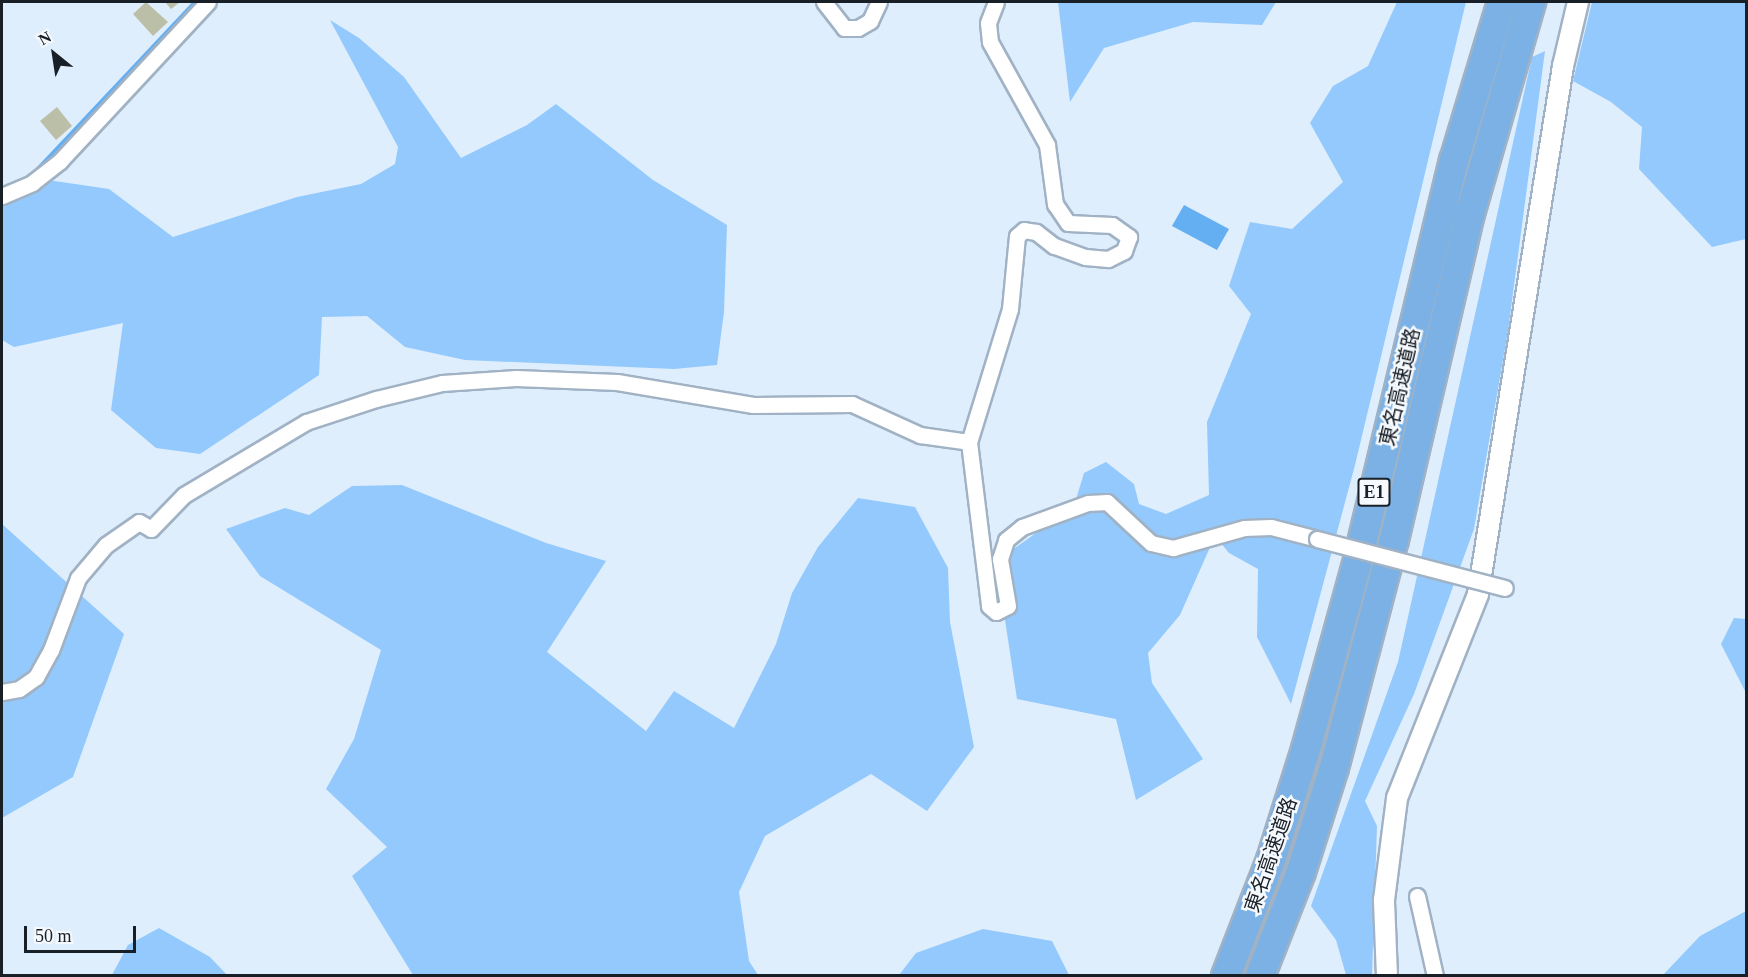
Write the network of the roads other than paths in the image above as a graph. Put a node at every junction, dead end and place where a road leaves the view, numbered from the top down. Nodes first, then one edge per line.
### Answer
1 (208, 2) edge
2 (824, 2) edge
3 (879, 2) edge
4 (996, 2) edge
5 (1502, 2) edge
6 (1531, 2) edge
7 (1578, 2) edge
8 (2, 196) edge
9 (969, 442) junction
10 (1505, 588) dead end
11 (2, 692) edge
12 (1417, 896) dead end
13 (1226, 975) edge
14 (1260, 975) edge
15 (1387, 975) edge
16 (1435, 975) edge

1 - 8 street
2 - 3 street
4 - 9 street
5 - 13 highway, 東名高速道路 / E1
6 - 14 highway, 東名高速道路 / E1
7 - 15 street
9 - 10 street, bridge
9 - 11 street
12 - 16 street

